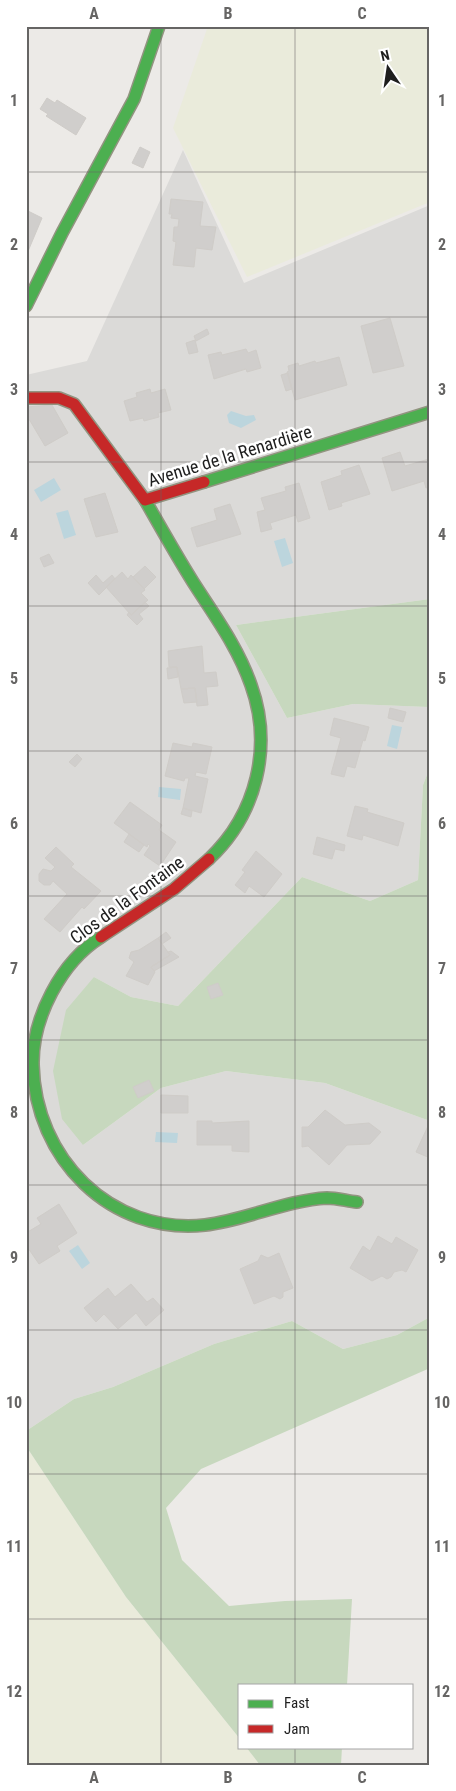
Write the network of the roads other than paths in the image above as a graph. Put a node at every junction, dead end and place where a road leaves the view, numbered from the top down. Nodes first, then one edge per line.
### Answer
1 (159, 26) edge
2 (26, 306) edge
3 (26, 398) edge
4 (430, 412) edge
5 (145, 500) junction
6 (357, 1202) dead end

1 - 2 street
3 - 5 street, Avenue de la Renardière
4 - 5 street, Avenue de la Renardière
5 - 6 street, Clos de la Fontaine

